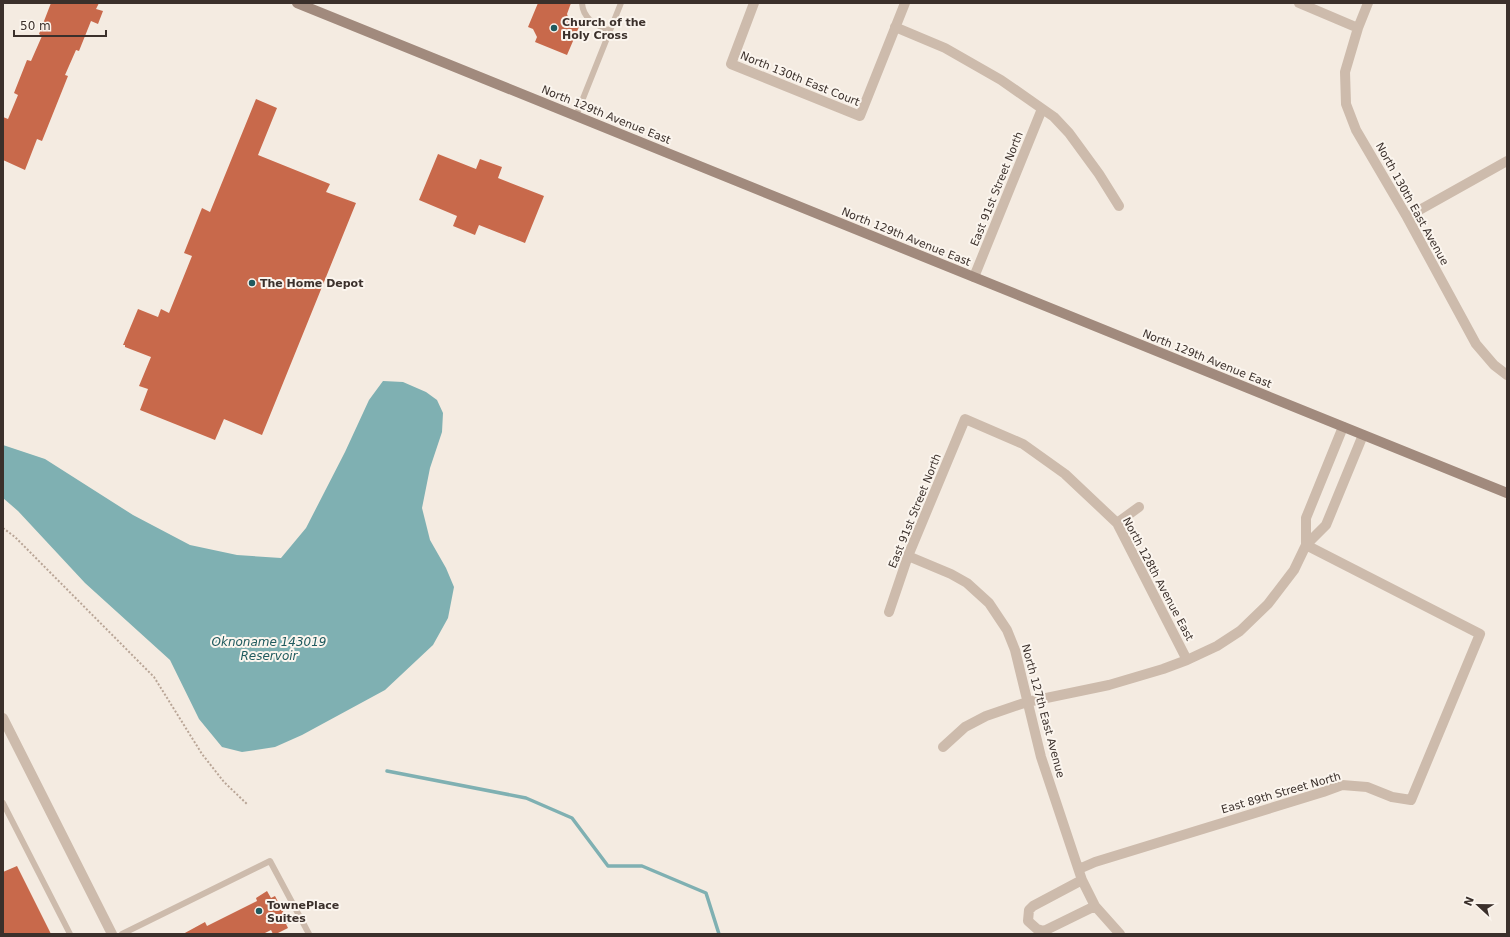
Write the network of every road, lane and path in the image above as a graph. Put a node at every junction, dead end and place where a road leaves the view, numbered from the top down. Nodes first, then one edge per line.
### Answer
1 (297, 3) edge
2 (582, 3) edge
3 (621, 3) edge
4 (754, 3) edge
5 (905, 3) edge
6 (1299, 3) edge
7 (1368, 3) edge
8 (895, 26) junction
9 (1358, 28) junction
10 (610, 31) junction
11 (1042, 109) junction
12 (576, 116) junction
13 (1507, 160) edge
14 (1119, 206) dead end
15 (1407, 216) junction
16 (974, 277) junction
17 (1507, 375) edge
18 (965, 419) joint
19 (1343, 427) junction
20 (1362, 435) junction
21 (1507, 492) edge
22 (1139, 507) dead end
23 (1117, 523) junction
24 (3, 528) edge
25 (1306, 545) junction
26 (908, 556) junction
27 (889, 612) dead end
28 (1187, 660) junction
29 (1027, 702) junction
30 (3, 718) edge
31 (944, 747) dead end
32 (3, 803) edge
33 (248, 805) dead end
34 (1079, 868) junction
35 (1082, 880) junction
36 (1095, 906) junction
37 (70, 934) edge
38 (112, 934) edge
39 (122, 934) edge
40 (309, 934) edge
41 (1120, 934) edge

1 - 12 main road, North 129th Avenue East
2 - 10 lane
3 - 10 lane
4 - 8 street, North 130th East Court
5 - 8 street
6 - 9 street
7 - 9 street, North 130th East Avenue
8 - 11 street
9 - 15 street, North 130th East Avenue
10 - 12 lane
11 - 14 street
11 - 16 street, East 91st Street North
12 - 16 main road, North 129th Avenue East
13 - 15 street
15 - 17 street, North 130th East Avenue
16 - 19 main road, North 129th Avenue East
18 - 23 street, North 128th Avenue East
18 - 26 street, East 91st Street North
19 - 20 main road, North 129th Avenue East
19 - 25 street
20 - 21 main road, North 129th Avenue East
20 - 25 street
22 - 23 street
23 - 28 street, North 128th Avenue East
24 - 33 path
25 - 28 street
25 - 34 street, East 89th Street North
26 - 27 street, East 91st Street North
26 - 29 street, North 127th East Avenue
28 - 29 street
29 - 31 street
29 - 34 street, North 127th East Avenue
30 - 38 street
32 - 37 lane
34 - 35 street, North 127th East Avenue
35 - 36 street, North 127th East Avenue
35 - 36 street
36 - 41 street, North 127th East Avenue
39 - 40 lane

